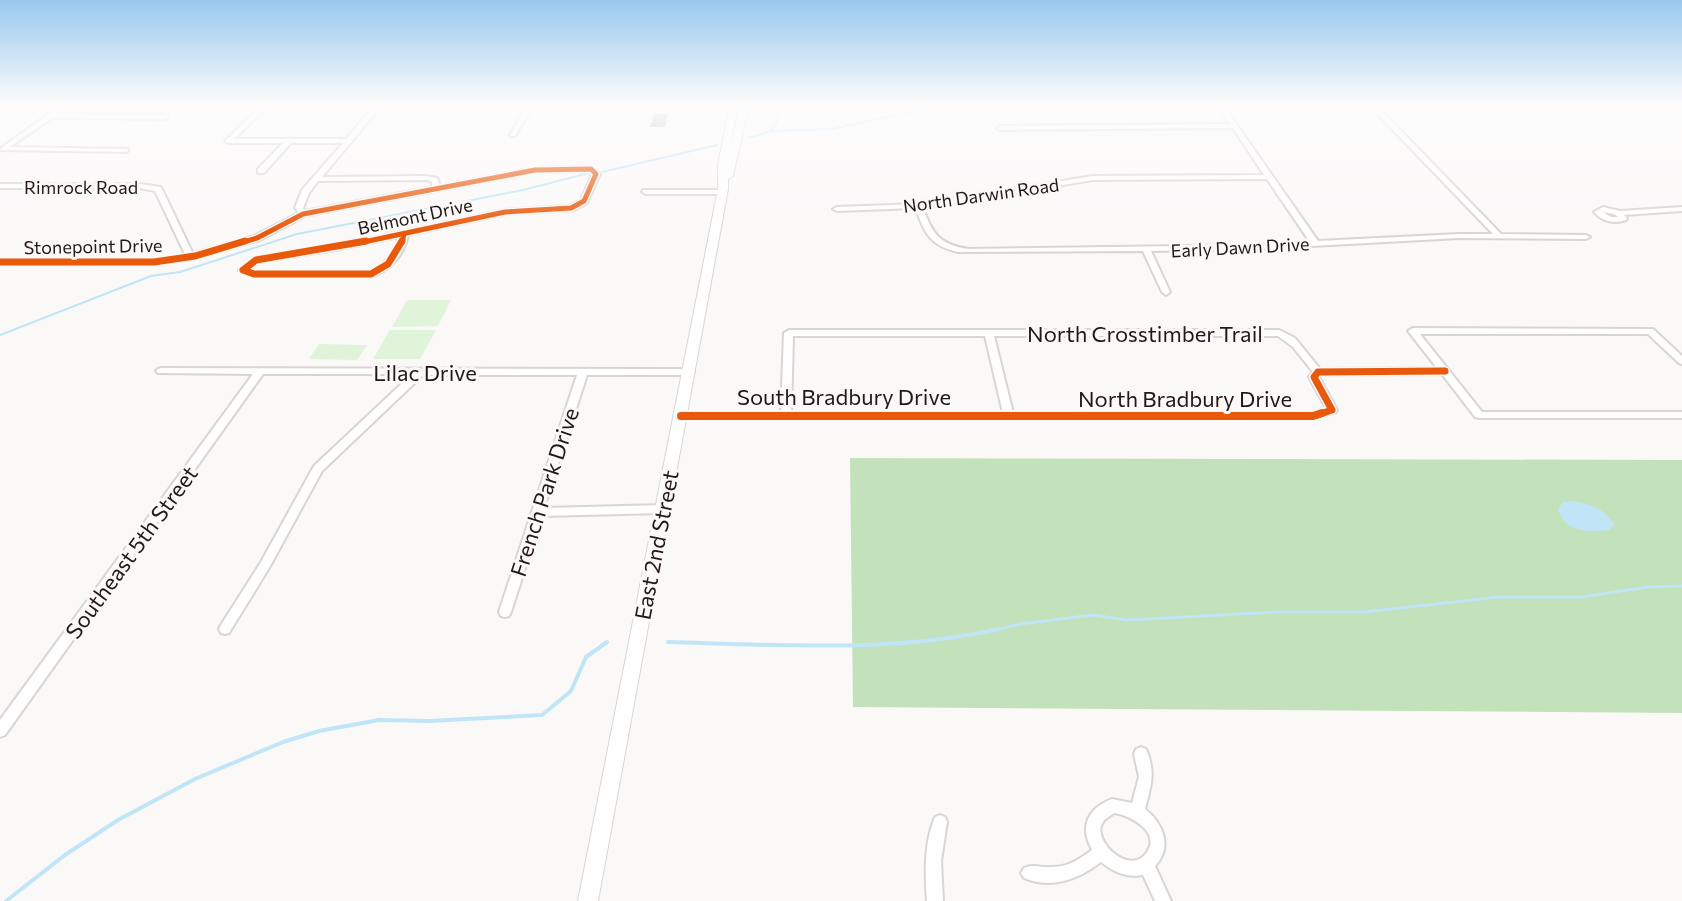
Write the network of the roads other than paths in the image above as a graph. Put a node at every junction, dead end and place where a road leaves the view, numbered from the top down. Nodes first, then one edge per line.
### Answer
1 (283, 147) edge
2 (343, 147) edge
3 (726, 147) edge
4 (737, 147) edge
5 (1250, 147) edge
6 (1413, 147) edge
7 (1, 150) edge
8 (126, 150) dead end
9 (261, 171) dead end
10 (1270, 177) junction
11 (315, 179) junction
12 (0, 186) edge
13 (437, 189) junction
14 (723, 191) junction
15 (646, 192) dead end
16 (579, 205) joint
17 (920, 206) junction
18 (837, 209) dead end
19 (1682, 209) edge
20 (1671, 210) junction
21 (1620, 213) dead end
22 (303, 214) junction
23 (1682, 216) edge
24 (404, 234) junction
25 (1498, 235) junction
26 (1586, 237) dead end
27 (1315, 243) junction
28 (1147, 250) junction
29 (185, 257) junction
30 (0, 262) edge
31 (1166, 292) dead end
32 (989, 333) junction
33 (1682, 361) edge
34 (161, 371) dead end
35 (260, 371) junction
36 (1445, 371) junction
37 (420, 372) junction
38 (583, 372) junction
39 (689, 372) junction
40 (1318, 372) junction
41 (1008, 414) junction
42 (786, 415) junction
43 (1682, 415) edge
44 (681, 416) junction
45 (663, 509) junction
46 (537, 512) junction
47 (505, 612) dead end
48 (225, 629) dead end
49 (0, 731) edge
50 (1141, 754) dead end
51 (1137, 811) junction
52 (940, 822) dead end
53 (1101, 852) junction
54 (1147, 865) junction
55 (1029, 873) dead end
56 (588, 901) edge
57 (935, 901) edge
58 (1162, 901) edge

1 - 9 street
2 - 11 street
3 - 14 main road, East 2nd Street
4 - 14 main road, East 2nd Street
5 - 10 street
6 - 25 street
7 - 8 street
10 - 17 street, North Darwin Road
10 - 27 street
11 - 13 street
11 - 22 street
12 - 29 street, Rimrock Road
13 - 16 street, Stonepoint Drive
13 - 22 street, Stonepoint Drive
14 - 15 street
14 - 39 main road, East 2nd Street
16 - 24 street, Belmont Drive
17 - 18 street, North Darwin Road
17 - 28 street, Early Dawn Drive
19 - 20 street
20 - 21 street
20 - 23 street
22 - 29 street, Stonepoint Drive
24 - 24 street, Belmont Drive
25 - 26 street, Early Dawn Drive
25 - 27 street, Early Dawn Drive
27 - 28 street, Early Dawn Drive
28 - 31 street
29 - 30 street, Stonepoint Drive
32 - 40 street, North Crosstimber Trail
32 - 41 street
32 - 42 street, North Crosstimber Trail
33 - 36 street
34 - 35 street, Lilac Drive
35 - 37 street, Lilac Drive
35 - 49 street, Southeast 5th Street
36 - 40 street, North Bradbury Drive
36 - 43 street
37 - 38 street, Lilac Drive
37 - 48 street
38 - 39 street, Lilac Drive
38 - 46 street, French Park Drive
39 - 44 main road, East 2nd Street
40 - 41 street, North Bradbury Drive
41 - 42 street, South Bradbury Drive
42 - 44 street, South Bradbury Drive
44 - 45 main road, East 2nd Street
45 - 46 street
45 - 56 main road, East 2nd Street
46 - 47 street, French Park Drive
50 - 51 street
51 - 53 street
51 - 54 street
52 - 57 street
53 - 54 street
53 - 55 street
54 - 58 street

